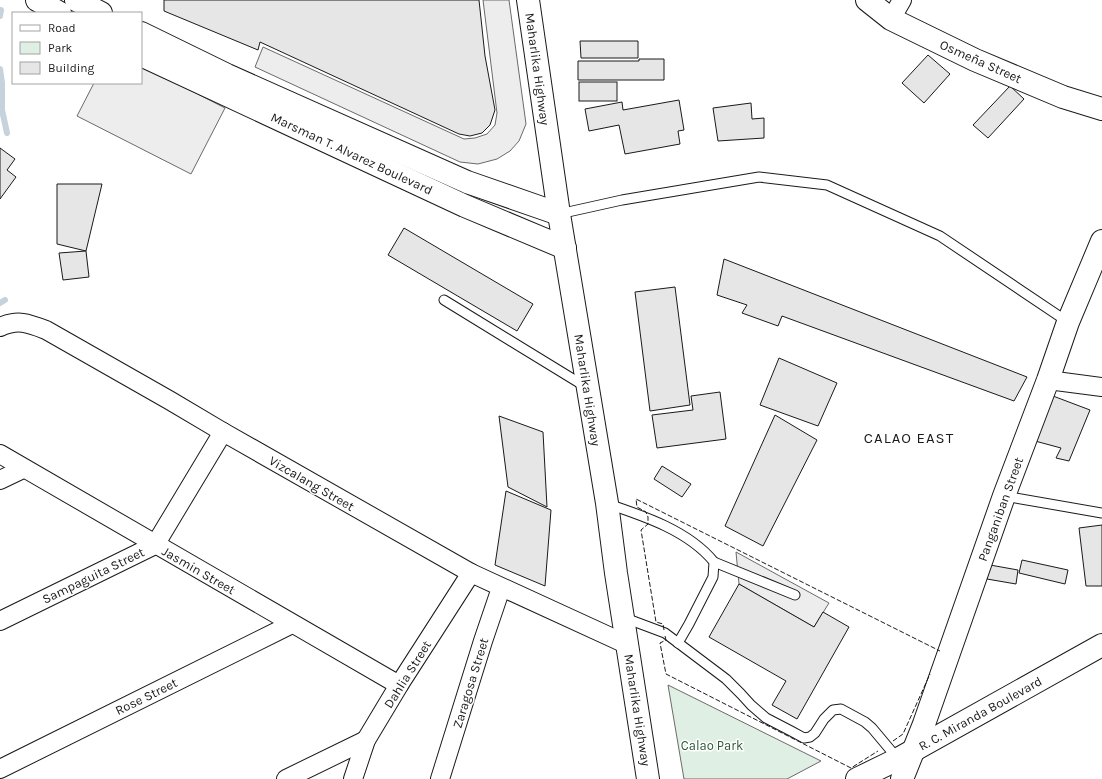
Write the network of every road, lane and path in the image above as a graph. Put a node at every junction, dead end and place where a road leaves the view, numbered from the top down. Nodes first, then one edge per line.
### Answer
1 (37, 0) edge
2 (76, 0) edge
3 (528, 0) edge
4 (867, 0) edge
5 (902, 0) edge
6 (58, 12) edge
7 (99, 12) edge
8 (891, 19) junction
9 (142, 33) edge
10 (142, 55) edge
11 (1102, 109) edge
12 (559, 214) junction
13 (1102, 241) edge
14 (565, 248) junction
15 (444, 300) dead end
16 (1068, 322) junction
17 (0, 327) edge
18 (1048, 380) junction
19 (1102, 387) edge
20 (588, 388) junction
21 (223, 432) junction
22 (0, 454) edge
23 (24, 469) junction
24 (0, 480) edge
25 (1004, 496) junction
26 (607, 503) junction
27 (1102, 513) edge
28 (155, 545) junction
29 (714, 562) junction
30 (471, 574) junction
31 (501, 588) junction
32 (795, 595) dead end
33 (623, 618) junction
34 (0, 621) edge
35 (292, 624) junction
36 (678, 643) junction
37 (628, 645) junction
38 (1102, 645) edge
39 (399, 685) junction
40 (366, 740) junction
41 (904, 763) edge
42 (0, 769) edge
43 (286, 779) edge
44 (353, 779) edge
45 (440, 779) edge
46 (648, 779) edge
47 (857, 779) edge

1 - 6 street
2 - 7 street
3 - 12 street, Maharlika Highway
4 - 8 street, Osmeña Street
5 - 8 street
8 - 11 street, Osmeña Street
9 - 12 street, Marsman T. Alvarez Boulevard
10 - 14 street, Marsman T. Alvarez Boulevard
12 - 14 street, Maharlika Highway
12 - 16 lane
13 - 16 street, Panganiban Street
14 - 20 street, Maharlika Highway
15 - 20 lane
16 - 18 street, Panganiban Street
17 - 21 street, Vizcalang Street
18 - 19 street
18 - 25 street, Panganiban Street
20 - 26 street, Maharlika Highway
21 - 28 street, Sampaguita Street
21 - 30 street, Vizcalang Street
22 - 23 street, Jasmin Street
23 - 24 street
23 - 28 street, Jasmin Street
25 - 27 lane
25 - 41 street, Panganiban Street
26 - 29 lane
26 - 33 street, Maharlika Highway
28 - 34 street, Sampaguita Street
28 - 35 street, Jasmin Street
29 - 32 lane
29 - 36 lane
30 - 31 street, Vizcalang Street
30 - 39 street, Dahlia Street
31 - 37 street, Vizcalang Street
31 - 45 street, Zaragosa Street
33 - 36 lane
33 - 37 street, Maharlika Highway
35 - 39 street, Jasmin Street
35 - 42 street, Rose Street
36 - 41 lane
37 - 46 street, Maharlika Highway
38 - 41 street, R. C. Miranda Boulevard
39 - 40 street, Dahlia Street
40 - 43 street
40 - 44 street, Dahlia Street
41 - 47 street, R. C. Miranda Boulevard

